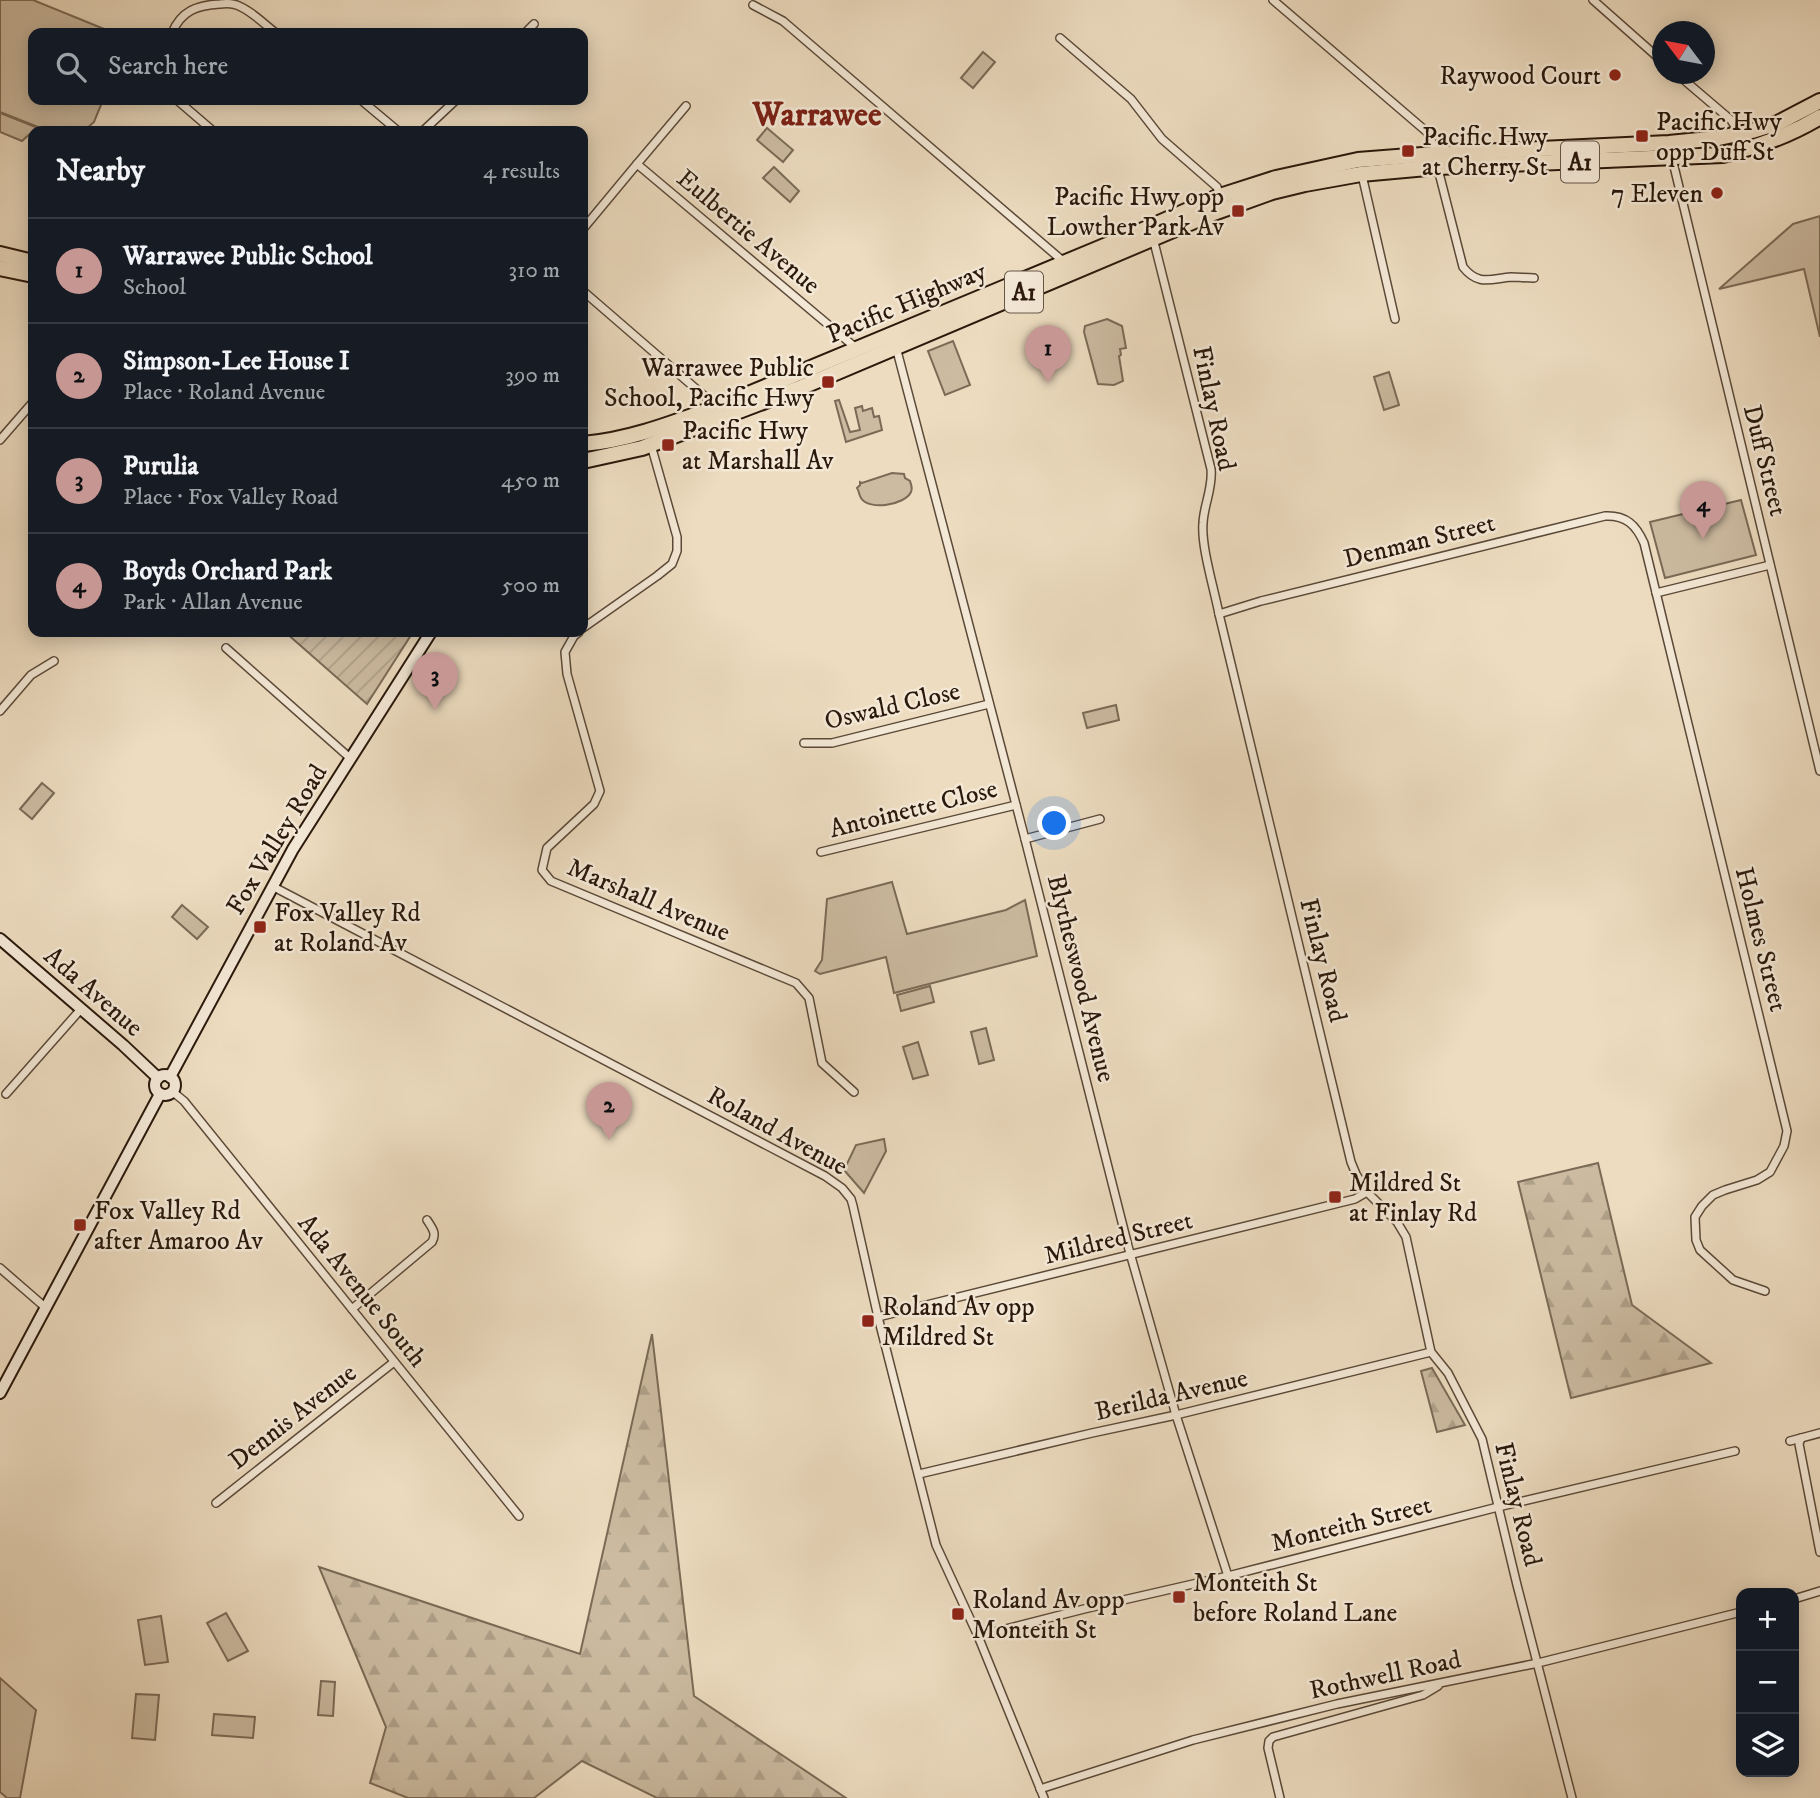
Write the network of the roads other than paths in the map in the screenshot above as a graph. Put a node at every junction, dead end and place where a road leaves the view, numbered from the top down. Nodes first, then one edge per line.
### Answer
1 (1593, 0) edge
2 (1279, 2) edge
3 (753, 5) dead end
4 (534, 24) dead end
5 (174, 28) edge
6 (270, 28) edge
7 (530, 28) edge
8 (1060, 38) dead end
9 (1652, 52) edge
10 (1689, 84) edge
11 (1820, 101) edge
12 (183, 105) edge
13 (367, 105) edge
14 (451, 105) edge
15 (685, 106) dead end
16 (1820, 117) edge
17 (207, 126) edge
18 (392, 126) edge
19 (428, 126) edge
20 (1740, 134) junction
21 (1743, 151) junction
22 (1672, 159) junction
23 (1436, 160) junction
24 (637, 164) junction
25 (1361, 174) junction
26 (1220, 196) junction
27 (588, 223) edge
28 (1153, 237) junction
29 (0, 254) edge
30 (28, 260) edge
31 (1065, 261) junction
32 (0, 268) edge
33 (28, 274) edge
34 (1534, 278) dead end
35 (588, 295) edge
36 (1395, 319) dead end
37 (895, 346) junction
38 (860, 355) junction
39 (717, 407) junction
40 (28, 408) edge
41 (0, 440) edge
42 (588, 443) edge
43 (651, 445) junction
44 (588, 460) edge
45 (1630, 521) joint
46 (1770, 565) junction
47 (1657, 593) junction
48 (1219, 614) junction
49 (588, 624) edge
50 (428, 637) edge
51 (573, 637) edge
52 (226, 648) dead end
53 (54, 661) dead end
54 (989, 704) junction
55 (0, 711) edge
56 (804, 743) dead end
57 (350, 758) junction
58 (1820, 772) edge
59 (1016, 805) junction
60 (1100, 819) dead end
61 (1025, 839) junction
62 (821, 852) dead end
63 (272, 886) junction
64 (0, 939) edge
65 (81, 1009) junction
66 (170, 1076) junction
67 (158, 1078) junction
68 (173, 1091) junction
69 (854, 1092) dead end
70 (6, 1094) dead end
71 (160, 1094) junction
72 (1367, 1192) junction
73 (428, 1220) dead end
74 (1131, 1255) junction
75 (0, 1268) edge
76 (1765, 1291) dead end
77 (46, 1308) junction
78 (352, 1309) junction
79 (878, 1317) junction
80 (1432, 1352) junction
81 (394, 1362) junction
82 (0, 1392) edge
83 (1176, 1415) junction
84 (1820, 1433) edge
85 (1801, 1438) junction
86 (1790, 1441) dead end
87 (1735, 1451) dead end
88 (919, 1474) junction
89 (216, 1503) dead end
90 (1498, 1507) junction
91 (519, 1516) dead end
92 (1820, 1552) edge
93 (1228, 1576) junction
94 (1820, 1591) edge
95 (1799, 1597) edge
96 (1736, 1613) edge
97 (978, 1636) junction
98 (1538, 1663) junction
99 (1441, 1684) junction
100 (1040, 1789) junction
101 (1044, 1798) edge
102 (1280, 1798) edge
103 (1572, 1798) edge

1 - 9 street
2 - 23 street
3 - 31 street
4 - 7 street
5 - 6 street
8 - 26 street
10 - 20 street
11 - 20 highway, Pacific Highway / A1
12 - 17 street
13 - 18 street
14 - 19 street
15 - 24 street
16 - 21 highway, Pacific Highway / A1
20 - 21 street
20 - 23 highway, Pacific Highway / A1
21 - 22 highway, Pacific Highway / A1
22 - 23 highway, Pacific Highway / A1
22 - 46 street, Duff Street
23 - 25 highway, Pacific Highway / A1
23 - 26 highway, Pacific Highway / A1
23 - 34 street
24 - 27 street
24 - 38 street, Eulbertie Avenue
25 - 28 highway, Pacific Highway / A1
25 - 36 street
26 - 31 highway, Pacific Highway / A1
28 - 37 highway, Pacific Highway / A1
28 - 48 street, Finlay Road
29 - 30 highway
31 - 38 highway, Pacific Highway / A1
32 - 33 highway
35 - 39 street
37 - 38 highway, Pacific Highway / A1
37 - 54 street, Blytheswood Avenue
38 - 39 highway, Pacific Highway / A1
38 - 43 highway, Pacific Highway / A1
39 - 42 highway, Pacific Highway / A1
40 - 41 street
43 - 44 highway, Pacific Highway / A1
43 - 49 street
45 - 47 street, Holmes Street
45 - 48 street, Denman Street
46 - 47 street
46 - 58 street, Duff Street
47 - 76 street, Holmes Street
48 - 72 street, Finlay Road
50 - 57 main road, Fox Valley Road
51 - 69 street, Marshall Avenue
52 - 57 street
53 - 55 street
54 - 56 street, Oswald Close
54 - 59 street, Blytheswood Avenue
57 - 63 main road, Fox Valley Road
59 - 61 street, Blytheswood Avenue
59 - 62 street, Antoinette Close
60 - 61 street
61 - 74 street, Blytheswood Avenue
63 - 66 main road, Fox Valley Road
63 - 79 street, Roland Avenue
64 - 65 main road, Ada Avenue
65 - 67 main road, Ada Avenue
65 - 70 street
66 - 67 main road
66 - 68 main road
67 - 71 main road
68 - 71 main road
68 - 78 street, Ada Avenue South
71 - 77 main road
72 - 74 street, Mildred Street
72 - 80 street, Finlay Road
73 - 78 street
74 - 79 street, Mildred Street
74 - 83 street, Blytheswood Avenue
75 - 77 street
77 - 82 main road
78 - 81 street, Ada Avenue South
79 - 88 street, Roland Avenue
80 - 83 street, Berilda Avenue
80 - 90 street, Finlay Road
81 - 89 street, Dennis Avenue
81 - 91 street, Ada Avenue South
83 - 88 street, Berilda Avenue
83 - 93 street, Blytheswood Avenue
84 - 85 street
85 - 86 street
85 - 92 street
87 - 90 street, Monteith Street
88 - 97 street, Roland Avenue
90 - 93 street, Monteith Street
90 - 98 street, Finlay Road
93 - 97 street, Monteith Street
94 - 95 street
96 - 98 street, Rothwell Road
97 - 100 street, Roland Avenue
98 - 99 street, Rothwell Road
98 - 103 street, Finlay Road
99 - 100 street, Rothwell Road
99 - 102 street
100 - 101 street, Roland Avenue

